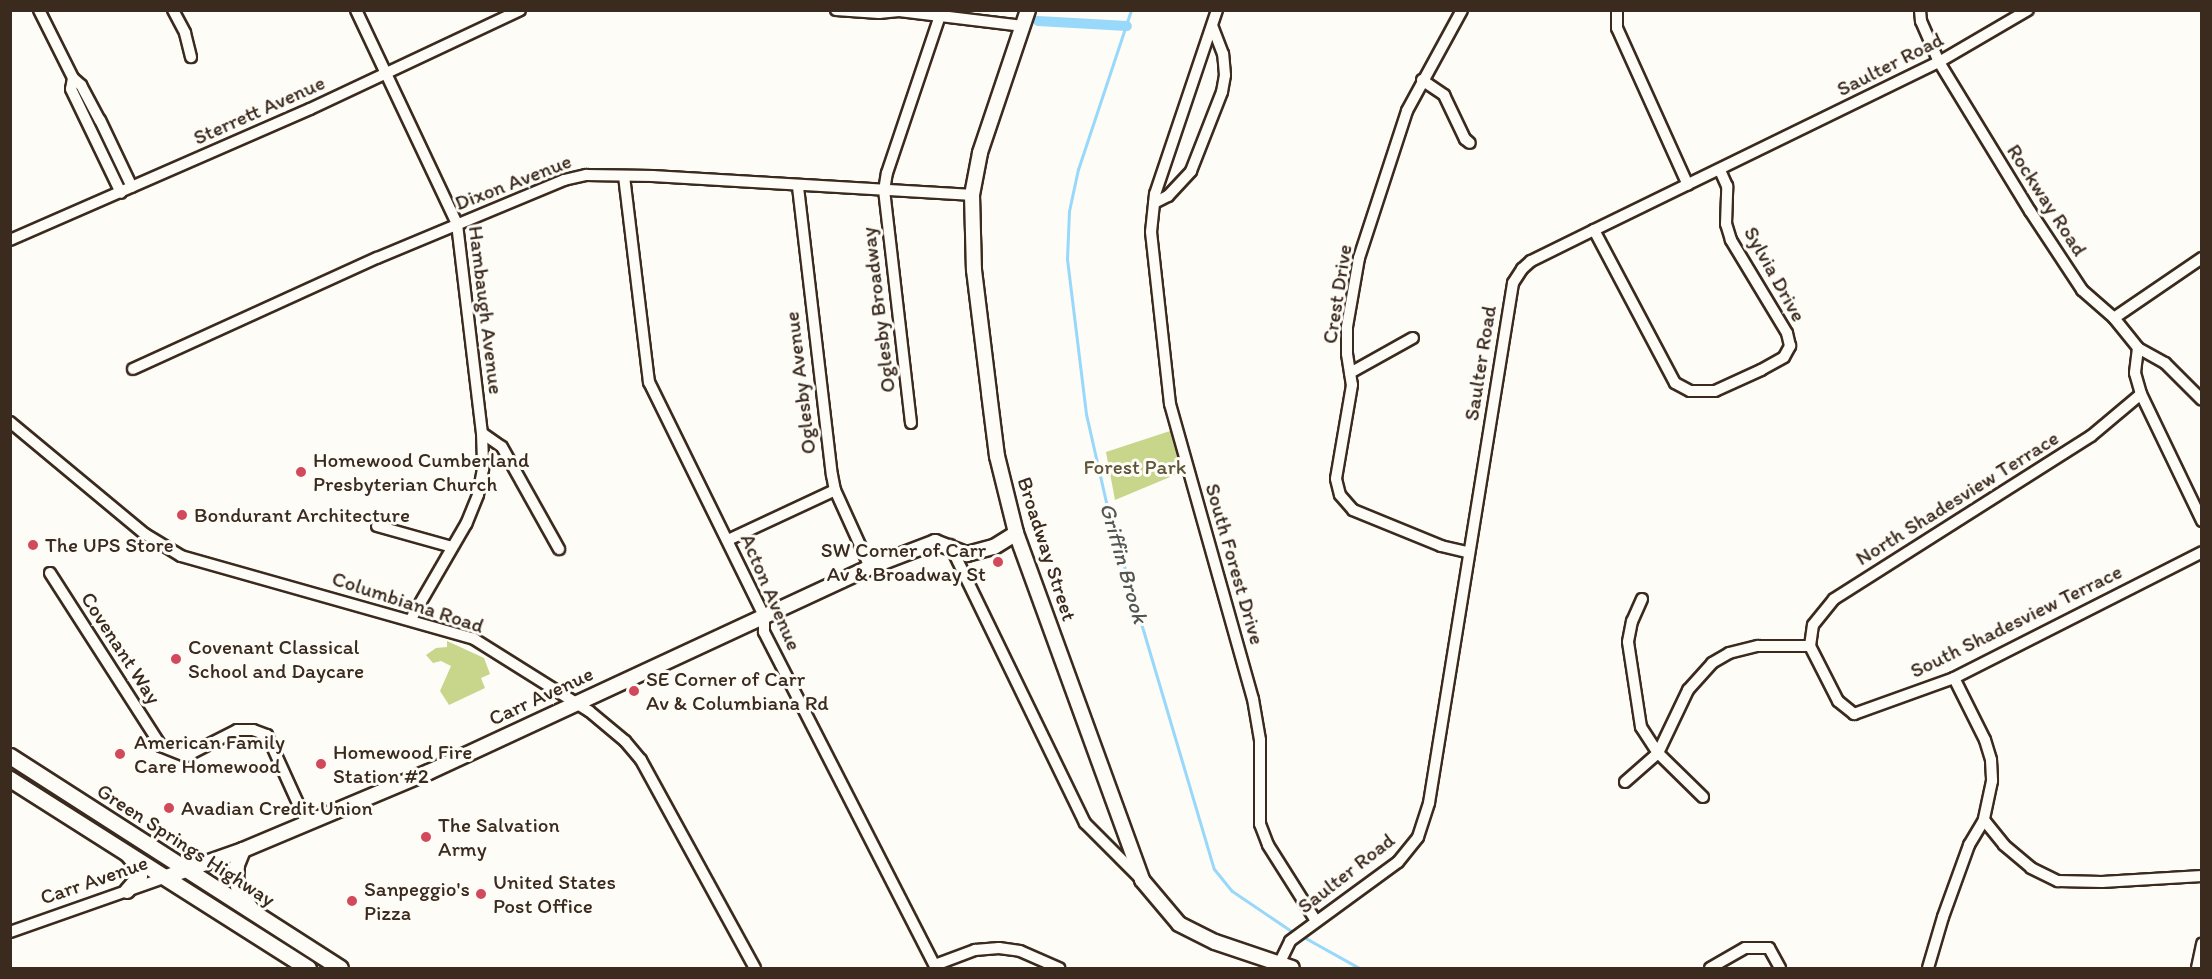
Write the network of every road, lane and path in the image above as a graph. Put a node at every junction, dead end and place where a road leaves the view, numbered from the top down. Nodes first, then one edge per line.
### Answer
1 (39, 10) edge
2 (173, 10) edge
3 (356, 10) edge
4 (520, 10) edge
5 (836, 10) edge
6 (1028, 10) edge
7 (1217, 10) edge
8 (1462, 10) edge
9 (1617, 10) edge
10 (1920, 10) edge
11 (2028, 10) edge
12 (899, 11) edge
13 (941, 13) edge
14 (1023, 26) junction
15 (1212, 26) junction
16 (191, 57) dead end
17 (1939, 62) junction
18 (388, 74) junction
19 (73, 78) junction
20 (1422, 81) junction
21 (100, 120) junction
22 (89, 126) junction
23 (1470, 143) dead end
24 (1720, 170) junction
25 (624, 176) junction
26 (1688, 185) junction
27 (132, 187) junction
28 (798, 187) junction
29 (884, 191) junction
30 (121, 193) junction
31 (972, 195) junction
32 (1154, 204) junction
33 (457, 224) junction
34 (1594, 230) junction
35 (10, 240) edge
36 (2202, 258) edge
37 (2114, 318) junction
38 (1413, 338) dead end
39 (2138, 348) junction
40 (133, 369) dead end
41 (1350, 373) junction
42 (2141, 394) junction
43 (2202, 400) edge
44 (10, 422) edge
45 (911, 423) dead end
46 (482, 433) junction
47 (835, 490) junction
48 (2202, 521) edge
49 (377, 526) dead end
50 (1016, 533) junction
51 (728, 540) junction
52 (950, 545) junction
53 (452, 547) junction
54 (559, 549) dead end
55 (1468, 552) junction
56 (2202, 552) edge
57 (870, 567) junction
58 (50, 573) dead end
59 (1642, 599) dead end
60 (764, 616) junction
61 (411, 619) junction
62 (1810, 646) junction
63 (1954, 678) junction
64 (577, 702) junction
65 (1658, 753) junction
66 (10, 756) edge
67 (10, 778) edge
68 (1625, 782) dead end
69 (1703, 796) dead end
70 (1984, 820) junction
71 (307, 823) junction
72 (243, 850) junction
73 (124, 851) junction
74 (186, 871) junction
75 (2202, 876) edge
76 (166, 877) junction
77 (1142, 880) junction
78 (127, 891) junction
79 (258, 916) junction
80 (1312, 924) junction
81 (10, 932) edge
82 (2202, 944) edge
83 (1285, 966) edge
84 (935, 967) edge
85 (308, 969) edge
86 (340, 969) edge
87 (755, 969) edge
88 (1059, 969) edge
89 (1710, 969) edge
90 (1780, 969) edge
91 (1928, 969) edge
92 (2197, 969) edge

1 - 19 street
2 - 16 street
3 - 18 street, Hambaugh Avenue
4 - 18 street, Sterrett Avenue
5 - 12 street
6 - 14 street, Broadway Street
7 - 15 street, South Forest Drive
8 - 20 street, Crest Drive
9 - 26 street
10 - 17 street, Rockway Road
11 - 17 street, Saulter Road
12 - 13 street
13 - 14 street
13 - 29 street, Oglesby Broadway
14 - 31 street, Broadway Street
15 - 32 street, South Forest Drive
15 - 32 street
17 - 24 street, Saulter Road
17 - 37 street, Rockway Road
18 - 27 street, Sterrett Avenue
18 - 33 street, Hambaugh Avenue
19 - 21 street
19 - 22 street
20 - 23 street
20 - 41 street, Crest Drive
21 - 22 street
21 - 27 street
22 - 30 street
24 - 26 street, Saulter Road
24 - 34 street, Sylvia Drive
25 - 28 street, Dixon Avenue
25 - 33 street, Dixon Avenue
25 - 51 street, Acton Avenue
26 - 34 street, Saulter Road
27 - 30 street, Sterrett Avenue
28 - 29 street, Dixon Avenue
28 - 47 street, Oglesby Avenue
29 - 31 street, Dixon Avenue
29 - 45 street, Oglesby Broadway
30 - 35 street, Sterrett Avenue
31 - 50 street, Broadway Street
32 - 80 street, South Forest Drive
33 - 40 street, Dixon Avenue
33 - 46 street, Hambaugh Avenue
34 - 55 street, Saulter Road
36 - 37 street
37 - 39 street, Rockway Road
38 - 41 street
39 - 42 street
39 - 43 street, Rockway Road
41 - 55 street, Crest Drive
42 - 48 street
42 - 62 street, North Shadesview Terrace
44 - 61 street, Columbiana Road
46 - 53 street, Hambaugh Avenue
46 - 54 street
47 - 51 street
47 - 57 street, Oglesby Avenue
49 - 53 street
50 - 52 street, Carr Avenue
50 - 77 street, Broadway Street
51 - 60 street, Acton Avenue
52 - 57 street, Carr Avenue
52 - 77 street
53 - 61 street, Hambaugh Avenue
55 - 80 street, Saulter Road
56 - 63 street, South Shadesview Terrace
57 - 60 street, Carr Avenue
58 - 71 street, Covenant Way
59 - 65 street
60 - 64 street, Carr Avenue
60 - 84 street, Acton Avenue
61 - 64 street, Columbiana Road
62 - 63 street, South Shadesview Terrace
62 - 65 street
63 - 70 street
64 - 71 street, Carr Avenue
64 - 87 street, Columbiana Road
65 - 68 street
65 - 69 street
66 - 74 main road, Green Springs Highway
67 - 73 main road, Green Springs Highway
70 - 75 street
70 - 91 street
71 - 72 street, Carr Avenue
72 - 74 street, Carr Avenue
72 - 79 street
73 - 76 main road, Green Springs Highway
73 - 78 street
74 - 76 street, Carr Avenue
74 - 79 main road, Green Springs Highway
76 - 78 street, Carr Avenue
76 - 85 main road, Green Springs Highway
77 - 83 street, Broadway Street
78 - 81 street, Carr Avenue
79 - 86 main road, Green Springs Highway
80 - 83 street, Saulter Road
82 - 92 street
84 - 88 street
89 - 90 street

